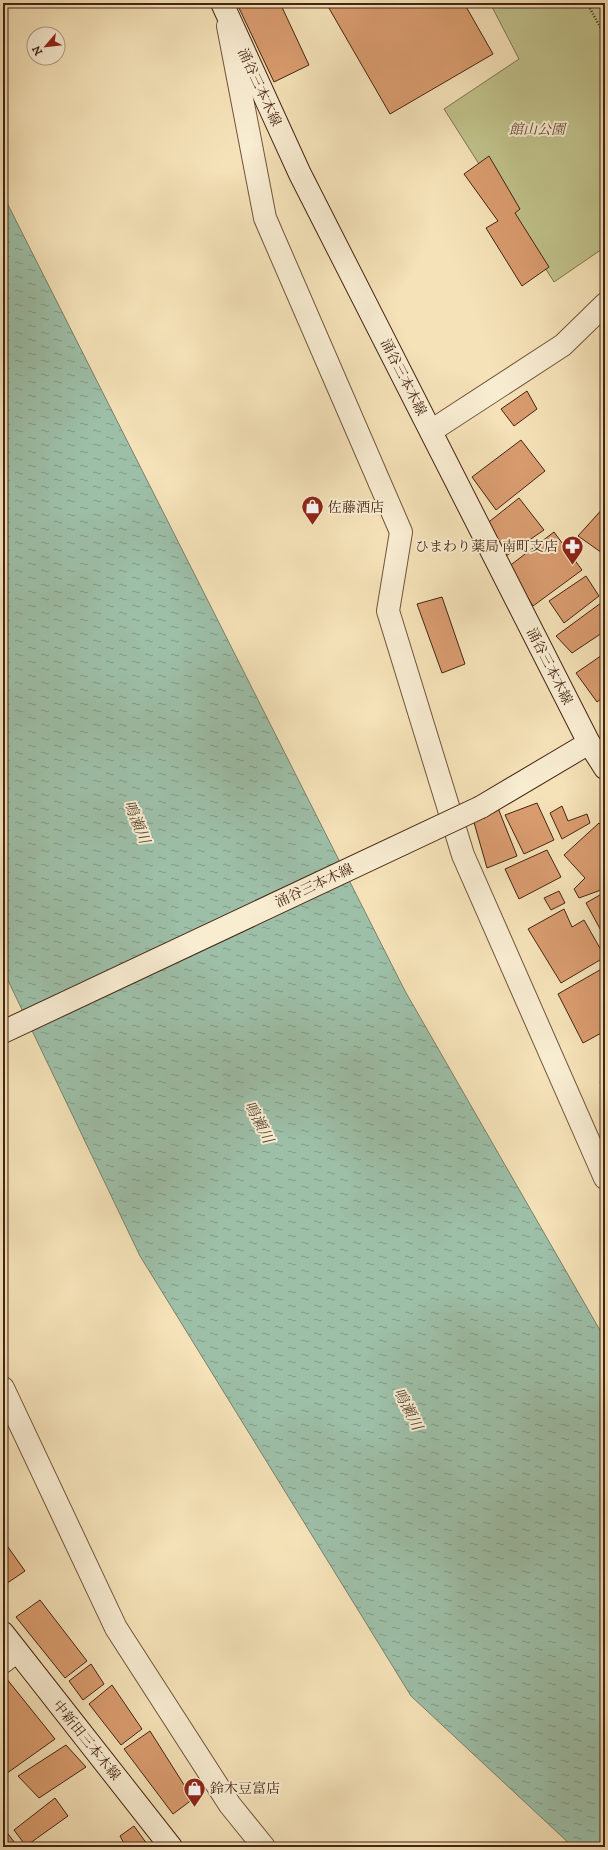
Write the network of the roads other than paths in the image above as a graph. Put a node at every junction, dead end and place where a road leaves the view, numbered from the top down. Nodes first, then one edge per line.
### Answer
1 (224, 6) edge
2 (605, 304) edge
3 (431, 431) junction
4 (589, 743) junction
5 (605, 768) edge
6 (3, 1032) edge
7 (605, 1178) edge
8 (3, 1388) edge
9 (3, 1634) edge
10 (10, 1657) edge
11 (171, 1847) edge
12 (264, 1847) edge

1 - 3 street, 涌谷三本木線
1 - 7 street
2 - 3 street
3 - 4 street, 涌谷三本木線
4 - 5 street
4 - 6 street, 涌谷三本木線, bridge
8 - 12 street
9 - 10 street, 中新田三本木線
10 - 11 street, 中新田三本木線

